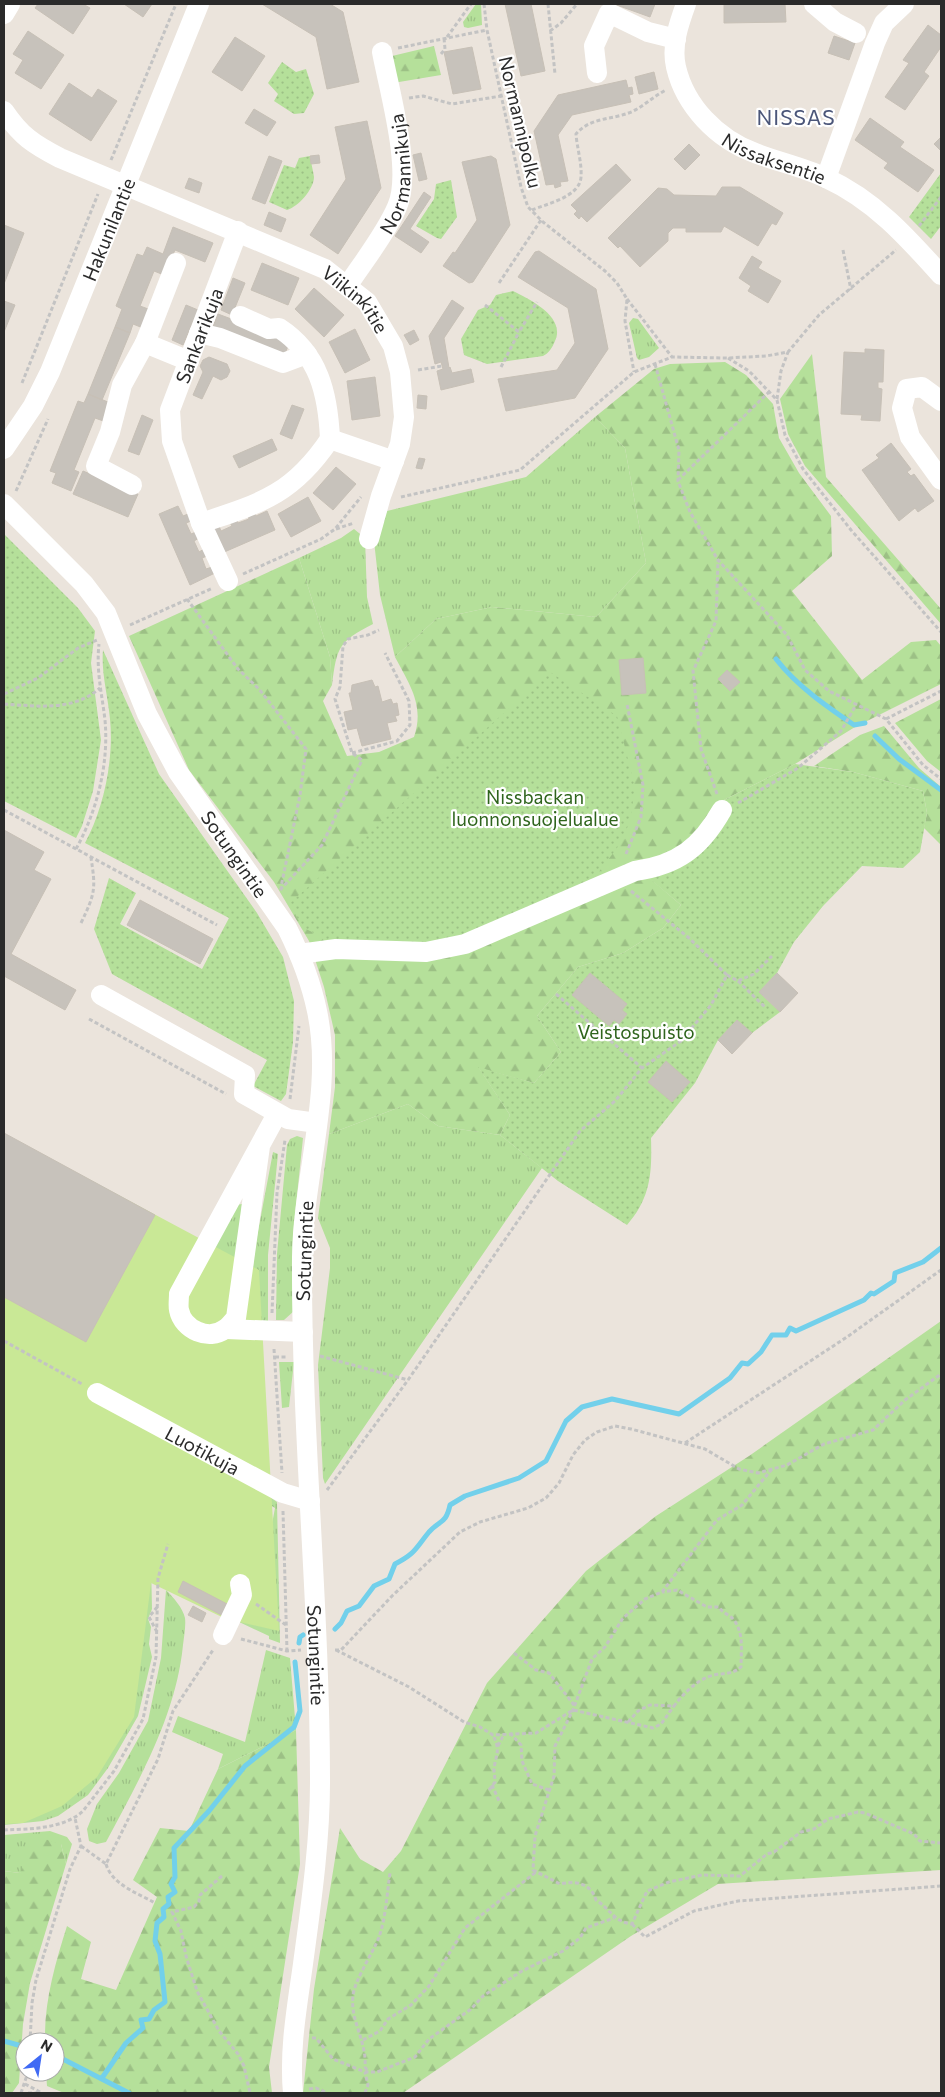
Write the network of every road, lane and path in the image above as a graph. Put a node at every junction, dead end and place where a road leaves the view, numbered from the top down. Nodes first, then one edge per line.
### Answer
1 (10, 4) edge
2 (176, 4) edge
3 (199, 4) edge
4 (471, 4) edge
5 (484, 4) edge
6 (548, 4) edge
7 (577, 4) edge
8 (686, 4) edge
9 (814, 4) edge
10 (904, 4) edge
11 (4, 14) edge
12 (487, 30) junction
13 (550, 31) junction
14 (856, 33) dead end
15 (445, 38) junction
16 (676, 39) junction
17 (382, 52) joint
18 (441, 54) dead end
19 (597, 73) dead end
20 (555, 74) dead end
21 (669, 88) dead end
22 (501, 96) junction
23 (391, 100) junction
24 (5, 116) edge
25 (112, 160) dead end
26 (826, 178) junction
27 (125, 185) junction
28 (97, 196) dead end
29 (941, 197) edge
30 (531, 211) junction
31 (541, 220) junction
32 (238, 231) junction
33 (909, 239) junction
34 (844, 250) dead end
35 (176, 263) dead end
36 (941, 275) edge
37 (499, 283) dead end
38 (348, 285) junction
39 (851, 290) junction
40 (626, 298) junction
41 (538, 302) dead end
42 (485, 305) dead end
43 (240, 316) dead end
44 (519, 332) junction
45 (199, 333) junction
46 (145, 343) junction
47 (788, 352) junction
48 (307, 354) junction
49 (672, 356) junction
50 (727, 358) junction
51 (189, 361) junction
52 (655, 364) junction
53 (442, 366) dead end
54 (501, 368) dead end
55 (422, 370) dead end
56 (21, 386) dead end
57 (769, 392) junction
58 (777, 400) junction
59 (941, 401) edge
60 (330, 438) junction
61 (4, 449) edge
62 (394, 461) junction
63 (941, 480) edge
64 (678, 481) junction
65 (132, 485) dead end
66 (4, 504) edge
67 (202, 523) junction
68 (369, 539) dead end
69 (718, 560) junction
70 (228, 581) dead end
71 (187, 599) dead end
72 (379, 630) dead end
73 (941, 632) edge
74 (385, 653) dead end
75 (100, 688) junction
76 (941, 691) edge
77 (4, 694) edge
78 (4, 704) edge
79 (627, 704) dead end
80 (856, 705) junction
81 (886, 719) junction
82 (352, 753) junction
83 (941, 779) edge
84 (4, 810) edge
85 (722, 810) junction
86 (76, 849) junction
87 (91, 857) junction
88 (616, 879) junction
89 (275, 896) junction
90 (81, 923) dead end
91 (217, 925) dead end
92 (299, 954) junction
93 (772, 956) dead end
94 (727, 975) junction
95 (738, 981) junction
96 (556, 994) dead end
97 (101, 995) dead end
98 (766, 1008) dead end
99 (299, 1017) dead end
100 (88, 1019) dead end
101 (642, 1068) junction
102 (228, 1096) dead end
103 (282, 1116) junction
104 (317, 1124) junction
105 (260, 1146) junction
106 (941, 1270) edge
107 (226, 1329) junction
108 (273, 1331) junction
109 (303, 1332) junction
110 (4, 1340) edge
111 (275, 1357) junction
112 (303, 1357) junction
113 (941, 1374) edge
114 (408, 1380) junction
115 (97, 1393) joint
116 (684, 1443) junction
117 (772, 1469) junction
118 (283, 1493) junction
119 (310, 1501) junction
120 (168, 1544) dead end
121 (241, 1589) joint
122 (662, 1592) junction
123 (158, 1606) junction
124 (286, 1625) junction
125 (157, 1632) junction
126 (223, 1635) junction
127 (325, 1650) junction
128 (514, 1653) dead end
129 (574, 1704) junction
130 (674, 1706) junction
131 (573, 1710) junction
132 (628, 1722) junction
133 (504, 1733) junction
134 (510, 1733) junction
135 (493, 1735) junction
136 (498, 1746) junction
137 (492, 1785) junction
138 (489, 1790) dead end
139 (549, 1790) junction
140 (500, 1803) dead end
141 (75, 1818) junction
142 (4, 1830) edge
143 (941, 1843) edge
144 (81, 1846) junction
145 (106, 1864) junction
146 (536, 1872) junction
147 (390, 1873) dead end
148 (222, 1876) dead end
149 (941, 1886) edge
150 (155, 1903) dead end
151 (614, 1918) junction
152 (632, 1924) junction
153 (30, 2032) edge
154 (293, 2039) junction
155 (363, 2040) junction
156 (366, 2071) junction
157 (25, 2084) joint
158 (20, 2093) edge
159 (28, 2093) edge
160 (41, 2093) edge
161 (250, 2093) edge
162 (293, 2093) edge
163 (365, 2093) edge

1 - 11 street
2 - 25 path
3 - 27 street, Hakunilantie
4 - 15 path
5 - 12 path, Normannipolku
6 - 13 path
7 - 13 path
8 - 16 street, Nissaksentie
9 - 14 street
10 - 26 street
12 - 15 path
12 - 22 path, Normannipolku
13 - 20 path
15 - 17 path
15 - 18 path
16 - 19 street
16 - 26 street, Nissaksentie
17 - 23 street, Normannikuja
21 - 30 path
22 - 23 path
22 - 30 path, Normannipolku
23 - 38 street, Normannikuja
24 - 27 street, Viikinkitie
26 - 33 street, Nissaksentie
27 - 32 street, Viikinkitie
27 - 61 street, Hakunilantie
28 - 56 path
29 - 33 path
30 - 31 path, Normannipolku
31 - 37 path
31 - 40 path, Normannipolku
32 - 38 street, Viikinkitie
32 - 45 street, Sankarikuja
33 - 36 street, Nissaksentie
33 - 39 path
34 - 39 path
35 - 46 street
38 - 62 street, Viikinkitie
39 - 47 path
40 - 49 path, Normannipolku
40 - 52 path
41 - 44 path
42 - 44 path
43 - 48 street
44 - 54 path
45 - 48 street
45 - 51 street, Sankarikuja
46 - 51 street
46 - 65 street
47 - 50 path
47 - 58 path
48 - 60 street
49 - 50 path
49 - 52 path
50 - 57 path
51 - 67 street, Sankarikuja
52 - 64 path
53 - 55 path
57 - 58 path
57 - 64 path
58 - 73 path
59 - 63 street
60 - 62 street
60 - 67 street
62 - 68 street, Viikinkitie
64 - 69 path
66 - 89 street, Sotungintie
67 - 70 street, Sankarikuja
69 - 80 path
69 - 85 path
71 - 89 path
72 - 82 path
74 - 82 path
75 - 77 path
75 - 78 path
75 - 86 path
76 - 81 path
79 - 88 path
80 - 81 path
80 - 85 path
81 - 83 path
82 - 89 path
84 - 86 path
85 - 88 street
86 - 87 path
87 - 90 path
87 - 91 path
88 - 92 street
88 - 94 path
89 - 92 street, Sotungintie
92 - 104 street, Sotungintie
93 - 95 path
94 - 95 path
94 - 101 path
95 - 98 path
96 - 101 path
97 - 103 street
99 - 103 path
100 - 102 path
101 - 114 path
103 - 104 street
103 - 105 street
103 - 108 path
104 - 109 street, Sotungintie
105 - 107 street
105 - 107 street
106 - 116 path
107 - 108 street
108 - 109 street
108 - 111 path
109 - 112 street, Sotungintie
110 - 115 path
111 - 112 path
111 - 118 path
112 - 114 path
112 - 119 street, Sotungintie
113 - 117 path
114 - 119 path
115 - 118 street, Luotikuja
116 - 117 path
116 - 127 path
117 - 122 path
118 - 119 street, Luotikuja
118 - 124 path
119 - 127 street, Sotungintie
120 - 123 path
121 - 124 path
121 - 126 street
122 - 129 path
122 - 130 path
123 - 125 path
123 - 125 path
124 - 126 path
125 - 141 path
126 - 145 path
127 - 135 path
127 - 154 street, Sotungintie
128 - 129 path
129 - 131 path
130 - 132 path
130 - 132 path
131 - 132 path
131 - 134 path
131 - 139 path
133 - 134 path
133 - 135 path
133 - 136 path
134 - 139 path
135 - 136 path
136 - 137 path
137 - 138 path
137 - 140 path
139 - 146 path
141 - 142 path
141 - 144 path
143 - 152 path
144 - 145 path
144 - 153 path
145 - 150 path
146 - 151 path
146 - 155 path
147 - 155 path
148 - 161 path
149 - 152 path
151 - 152 path
151 - 156 path
154 - 156 path
154 - 162 street, Sotungintie
155 - 156 path
156 - 163 path
157 - 158 path
157 - 160 path
159 - 160 path

